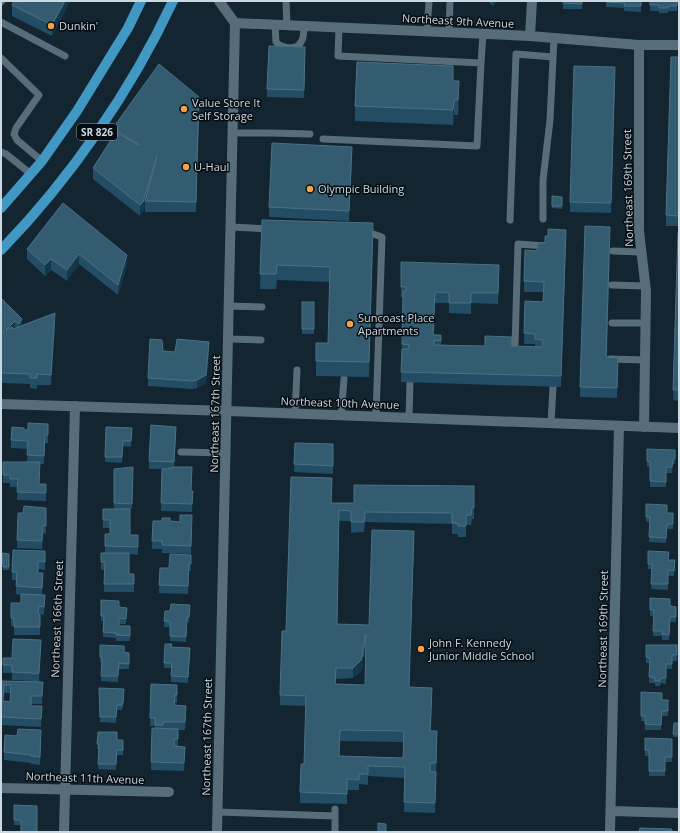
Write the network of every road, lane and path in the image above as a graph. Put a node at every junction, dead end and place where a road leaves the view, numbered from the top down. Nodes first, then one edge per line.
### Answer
1 (141, 1) edge
2 (173, 1) edge
3 (219, 1) edge
4 (286, 1) edge
5 (429, 1) edge
6 (450, 1) edge
7 (532, 1) edge
8 (1, 22) edge
9 (235, 23) junction
10 (275, 25) junction
11 (287, 26) junction
12 (304, 26) junction
13 (339, 28) junction
14 (427, 32) junction
15 (449, 33) junction
16 (483, 34) junction
17 (530, 36) junction
18 (554, 38) junction
19 (639, 45) junction
20 (679, 45) edge
21 (65, 56) dead end
22 (553, 57) junction
23 (1, 58) edge
24 (481, 63) junction
25 (233, 133) junction
26 (310, 134) dead end
27 (323, 139) dead end
28 (1, 152) edge
29 (42, 160) junction
30 (31, 174) junction
31 (1, 208) edge
32 (542, 219) dead end
33 (510, 220) dead end
34 (231, 227) junction
35 (278, 229) edge
36 (357, 233) edge
37 (548, 246) edge
38 (1, 250) edge
39 (613, 251) dead end
40 (641, 252) junction
41 (612, 285) dead end
42 (646, 286) junction
43 (229, 306) junction
44 (262, 307) dead end
45 (612, 323) dead end
46 (646, 323) junction
47 (228, 339) junction
48 (261, 340) dead end
49 (515, 345) edge
50 (610, 360) edge
51 (645, 360) junction
52 (297, 370) dead end
53 (344, 379) edge
54 (410, 382) edge
55 (553, 387) edge
56 (1, 404) edge
57 (75, 406) junction
58 (227, 411) junction
59 (295, 413) junction
60 (341, 415) junction
61 (376, 416) junction
62 (409, 418) junction
63 (551, 423) junction
64 (619, 426) junction
65 (644, 427) junction
66 (679, 428) edge
67 (181, 452) dead end
68 (226, 453) junction
69 (1, 788) edge
70 (65, 789) junction
71 (169, 792) dead end
72 (611, 811) junction
73 (217, 812) junction
74 (679, 813) edge
75 (64, 832) edge
76 (217, 832) edge
77 (335, 832) edge
78 (610, 832) edge

1 - 29 main road, SR 826
2 - 38 main road, SR 826
3 - 9 street
4 - 11 lane
5 - 14 lane
6 - 15 lane
7 - 17 street
8 - 21 lane
9 - 10 street, Northeast 9th Avenue
9 - 25 street, Northeast 167th Street
10 - 11 street, Northeast 9th Avenue
10 - 12 lane
11 - 12 street, Northeast 9th Avenue
12 - 13 street, Northeast 9th Avenue
13 - 14 street, Northeast 9th Avenue
13 - 24 lane
14 - 15 street, Northeast 9th Avenue
15 - 16 street, Northeast 9th Avenue
16 - 17 street, Northeast 9th Avenue
16 - 24 lane
17 - 18 street, Northeast 9th Avenue
18 - 19 street, Northeast 9th Avenue
18 - 22 lane
19 - 20 street, Northeast 9th Avenue
19 - 40 street, Northeast 169th Street
22 - 32 lane
22 - 33 lane
23 - 29 lane
24 - 27 lane
25 - 26 lane
25 - 34 street, Northeast 167th Street
28 - 30 lane
29 - 30 main road, SR 826
30 - 31 main road, SR 826
34 - 35 lane
34 - 43 street, Northeast 167th Street
36 - 61 lane
37 - 49 lane
39 - 40 lane
40 - 42 street, Northeast 169th Street
41 - 42 lane
42 - 46 street, Northeast 169th Street
43 - 44 lane
43 - 47 street, Northeast 167th Street
45 - 46 lane
46 - 51 street, Northeast 169th Street
47 - 48 lane
47 - 58 street, Northeast 167th Street
50 - 51 lane
51 - 65 street, Northeast 169th Street
52 - 59 lane
53 - 60 lane
54 - 62 lane
55 - 63 lane
56 - 57 street, Northeast 10th Avenue
57 - 58 street, Northeast 10th Avenue
57 - 70 street, Northeast 166th Street
58 - 59 street, Northeast 10th Avenue
58 - 68 street, Northeast 167th Street
59 - 60 street, Northeast 10th Avenue
60 - 61 street, Northeast 10th Avenue
61 - 62 street, Northeast 10th Avenue
62 - 63 street, Northeast 10th Avenue
63 - 64 street, Northeast 10th Avenue
64 - 65 street, Northeast 10th Avenue
64 - 72 street, Northeast 169th Street
65 - 66 street, Northeast 10th Avenue
67 - 68 lane
68 - 73 street, Northeast 167th Street
69 - 70 street, Northeast 11th Avenue
70 - 71 street, Northeast 11th Avenue
70 - 75 street, Northeast 166th Street
72 - 74 street
72 - 78 street, Northeast 169th Street
73 - 76 street, Northeast 167th Street
73 - 77 lane

